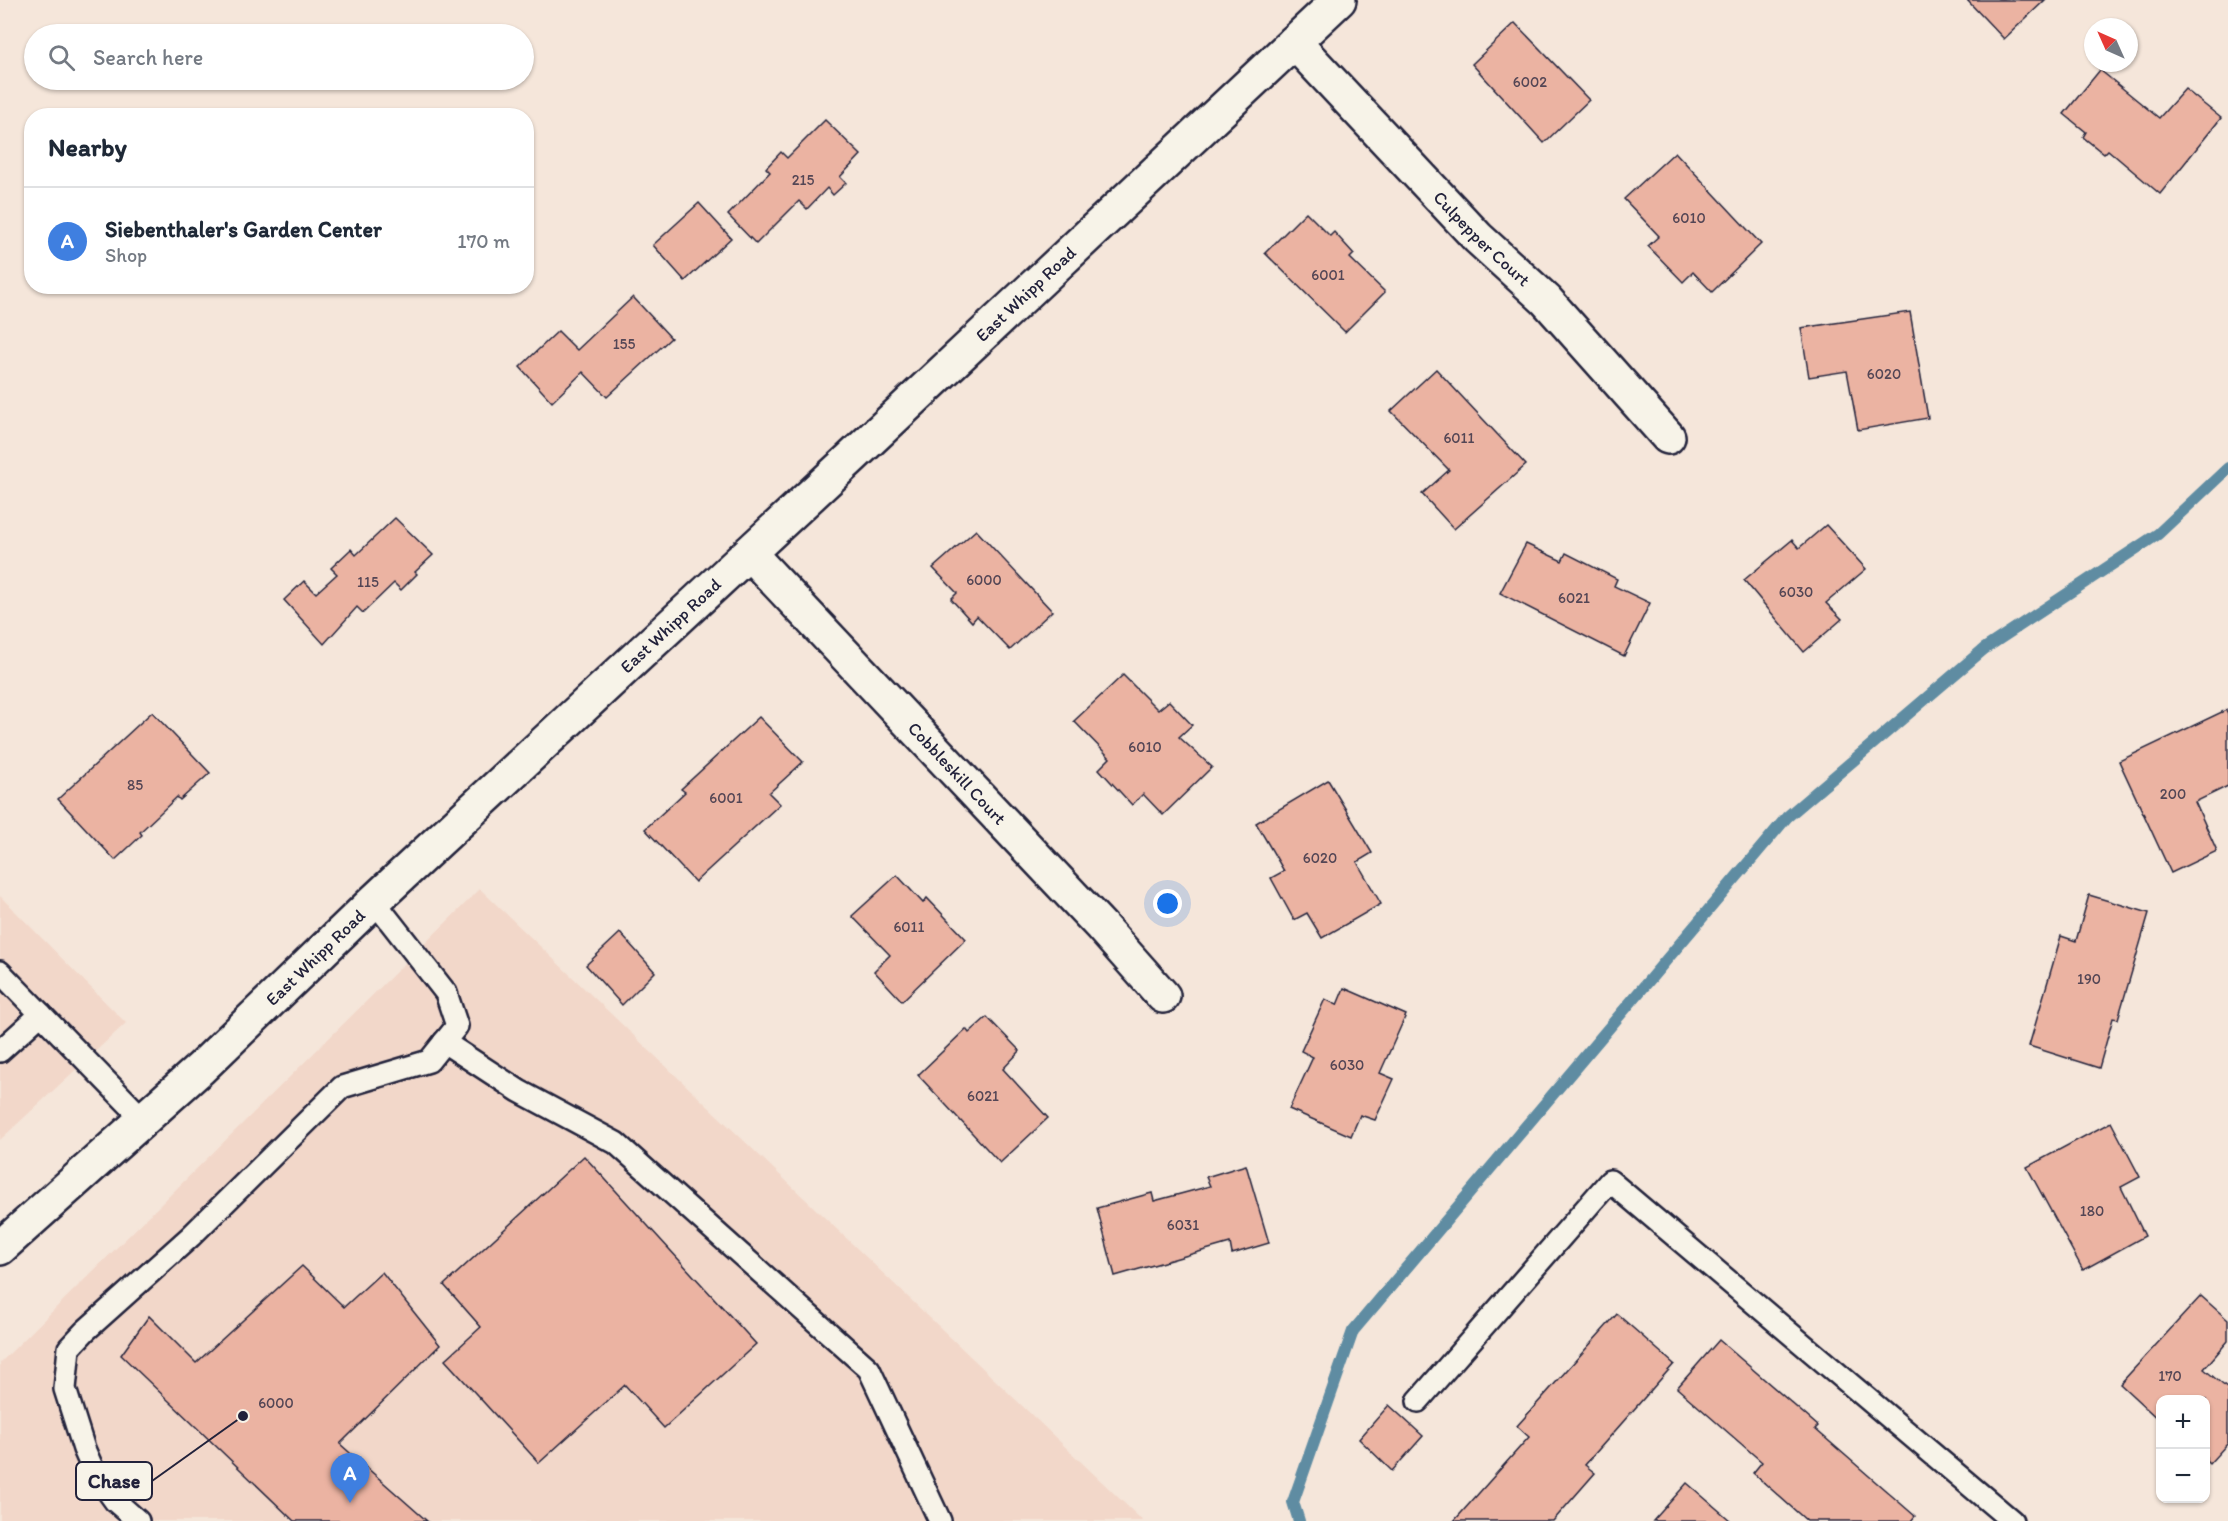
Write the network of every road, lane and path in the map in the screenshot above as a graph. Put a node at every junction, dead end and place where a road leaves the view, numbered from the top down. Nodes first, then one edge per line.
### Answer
1 (1339, 0) edge
2 (1294, 42) junction
3 (1668, 437) dead end
4 (750, 553) junction
5 (374, 901) junction
6 (0, 972) edge
7 (1163, 996) dead end
8 (41, 1014) junction
9 (444, 1042) junction
10 (0, 1051) edge
11 (143, 1119) junction
12 (0, 1248) edge
13 (1418, 1401) dead end
14 (138, 1521) edge
15 (940, 1521) edge
16 (2012, 1521) edge

1 - 2 main road, East Whipp Road
2 - 3 main road, Culpepper Court
2 - 4 main road, East Whipp Road
4 - 5 main road, East Whipp Road
4 - 7 main road, Cobbleskill Court
5 - 9 lane
5 - 11 main road, East Whipp Road
6 - 8 lane
8 - 10 lane
8 - 11 lane
9 - 14 lane
9 - 15 lane
11 - 12 main road, East Whipp Road
13 - 16 lane

